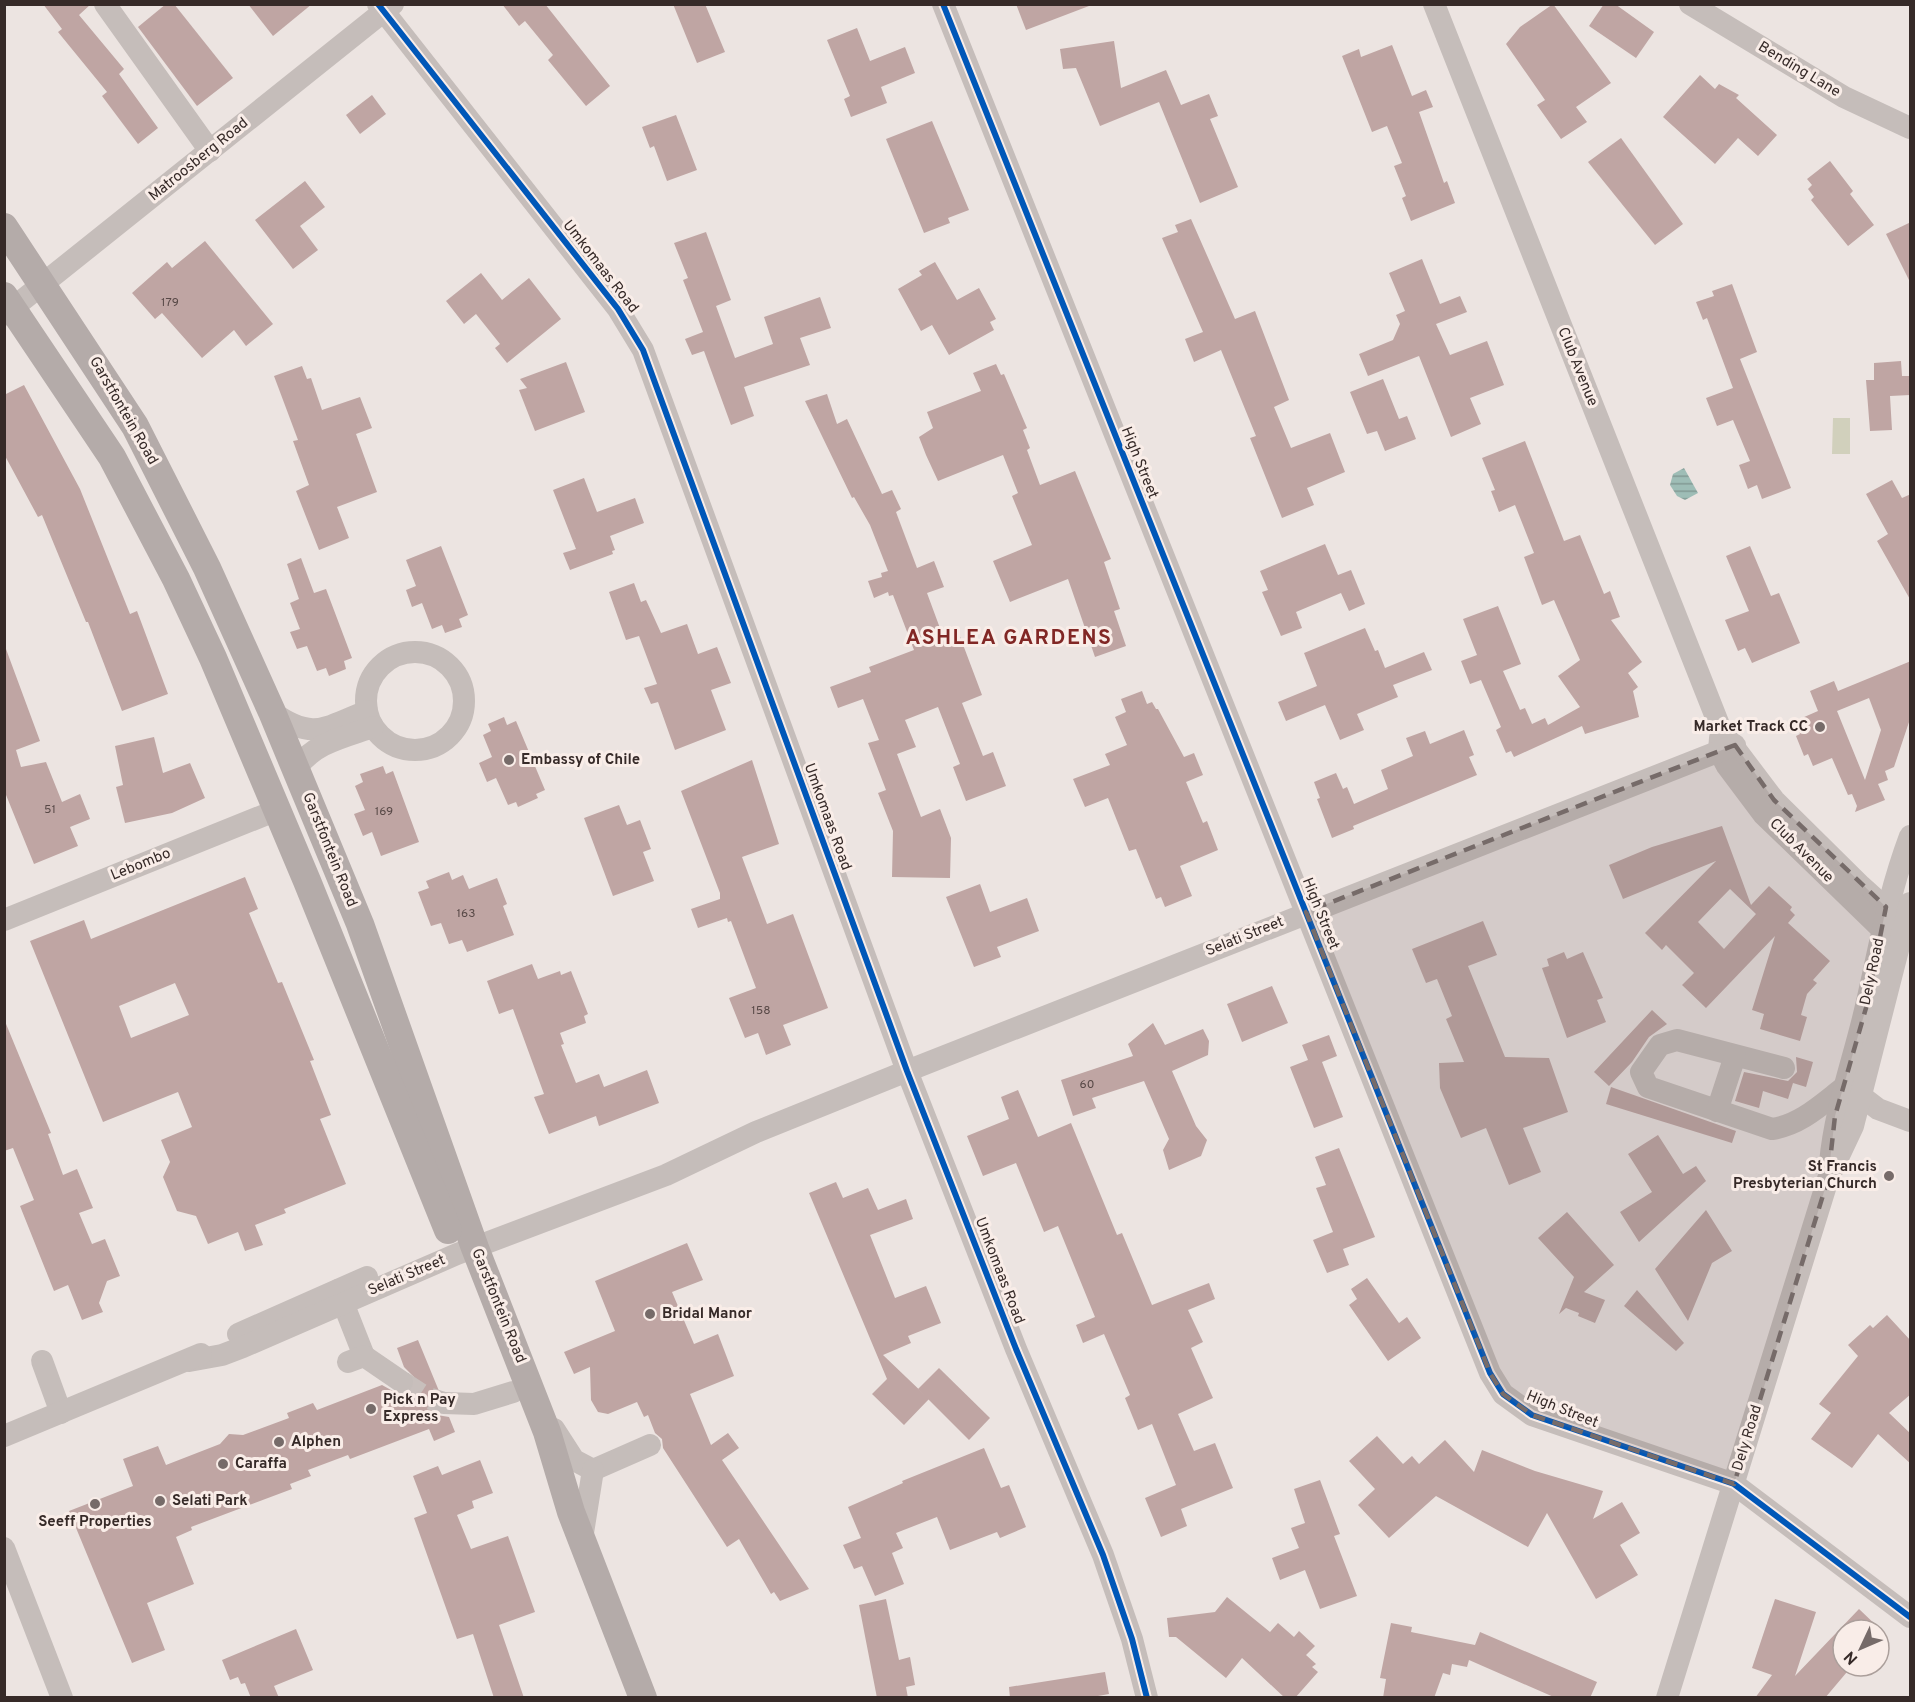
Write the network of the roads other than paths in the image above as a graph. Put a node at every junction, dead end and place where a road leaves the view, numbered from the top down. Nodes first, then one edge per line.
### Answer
1 (105, 4) edge
2 (943, 4) edge
3 (1434, 4) edge
4 (1690, 4) edge
5 (385, 7) edge
6 (1911, 128) edge
7 (210, 151) junction
8 (4, 227) edge
9 (45, 285) junction
10 (8, 306) edge
11 (272, 712) junction
12 (370, 719) junction
13 (1725, 742) junction
14 (296, 769) junction
15 (277, 810) junction
16 (1911, 836) edge
17 (1911, 903) edge
18 (1886, 907) junction
19 (1306, 912) junction
20 (7, 914) edge
21 (1881, 929) junction
22 (1906, 939) edge
23 (1735, 1056) junction
24 (1784, 1068) dead end
25 (907, 1071) junction
26 (1852, 1092) junction
27 (1717, 1111) junction
28 (1911, 1121) edge
29 (464, 1245) junction
30 (341, 1296) junction
31 (42, 1361) dead end
32 (402, 1383) tunnel mouth
33 (523, 1393) junction
34 (444, 1403) tunnel mouth
35 (62, 1413) junction
36 (4, 1436) edge
37 (650, 1445) dead end
38 (593, 1470) junction
39 (1734, 1484) junction
40 (582, 1539) junction
41 (4, 1548) edge
42 (1911, 1617) edge
43 (62, 1698) edge
44 (643, 1698) edge
45 (1147, 1698) edge
46 (1667, 1698) edge

1 - 7 street
2 - 19 street, High Street
3 - 13 street, Club Avenue
4 - 6 street, Bending Lane
5 - 7 street, Matroosberg Road
5 - 25 street, Umkomaas Road
7 - 9 street, Matroosberg Road
8 - 9 main road, Garstfontein Road
9 - 10 street, Matroosberg Road
9 - 11 main road, Garstfontein Road
10 - 15 main road, Garstfontein Road
11 - 12 street
11 - 14 main road, Garstfontein Road
12 - 12 street
12 - 14 street
13 - 18 street, Club Avenue
13 - 19 street, Selati Street
13 - 21 street, Club Avenue
14 - 29 main road, Garstfontein Road
15 - 20 street, Lebombo
15 - 29 main road, Garstfontein Road
16 - 18 street, Dely Road
17 - 22 street, Dely Road
18 - 21 street, Dely Road
18 - 22 street, Club Avenue
19 - 25 street, Selati Street
19 - 39 street, High Street
21 - 22 street, Club Avenue
21 - 26 street, Dely Road
22 - 26 street, Dely Road
23 - 24 street
23 - 27 street
23 - 27 street
25 - 29 street, Selati Street
25 - 45 street, Umkomaas Road
26 - 27 street
26 - 28 street
26 - 39 street, Dely Road
29 - 30 street, Selati Street
29 - 33 main road, Garstfontein Road
30 - 32 street
30 - 35 street, Selati Street
31 - 35 street
33 - 34 street
33 - 38 street
33 - 40 main road, Garstfontein Road
35 - 36 street, Selati Street
37 - 38 street
38 - 40 street
39 - 42 street, High Street
39 - 46 street, Dely Road
40 - 44 main road, Garstfontein Road
41 - 43 street

